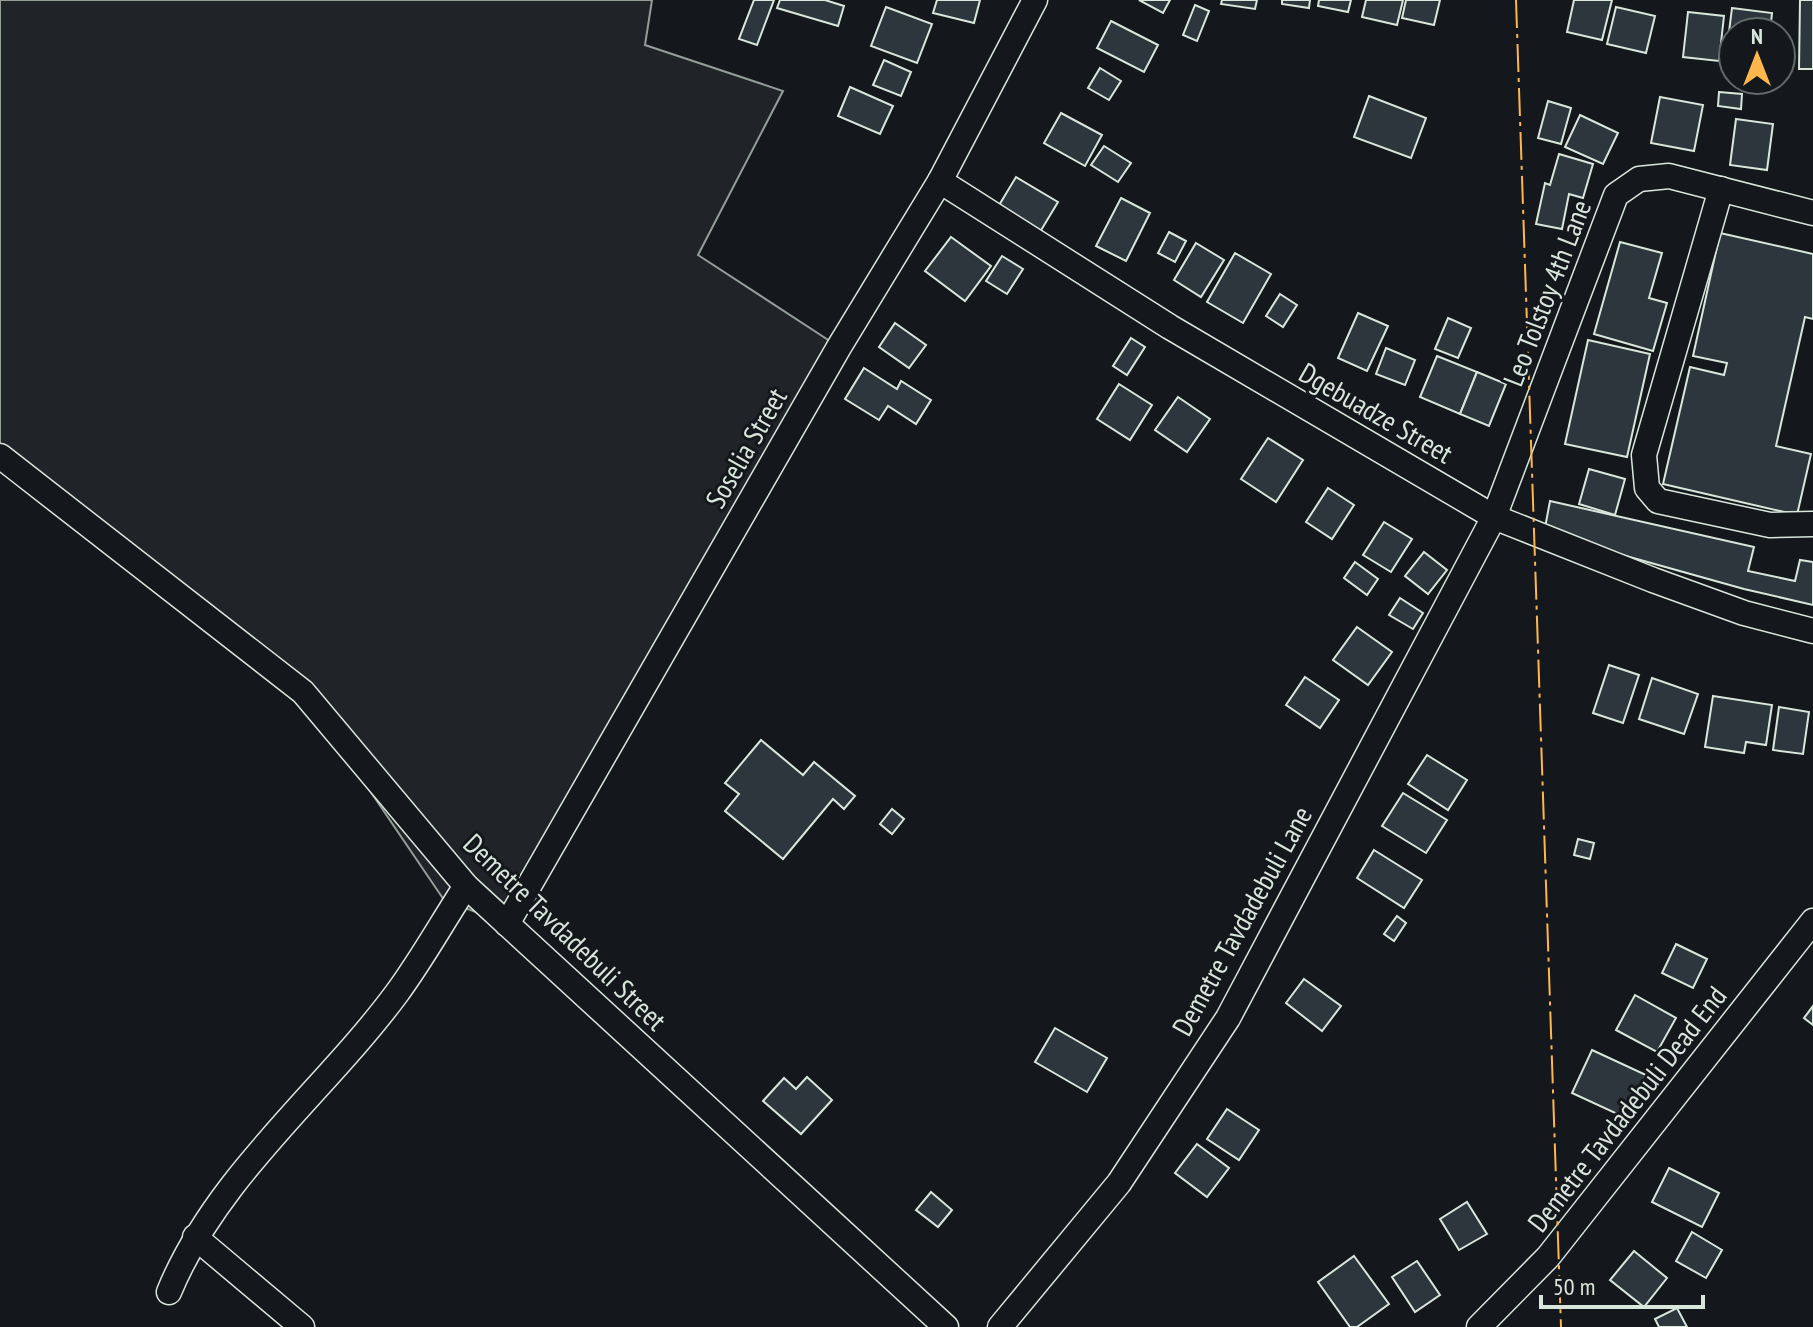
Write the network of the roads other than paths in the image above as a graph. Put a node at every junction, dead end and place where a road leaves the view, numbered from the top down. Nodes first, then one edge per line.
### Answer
1 (1035, 0) edge
2 (940, 181) junction
3 (1721, 189) junction
4 (1813, 213) edge
5 (0, 456) edge
6 (1494, 517) junction
7 (1813, 524) edge
8 (1813, 631) edge
9 (466, 886) junction
10 (1813, 921) edge
11 (507, 924) junction
12 (195, 1237) junction
13 (169, 1292) dead end
14 (302, 1327) edge
15 (946, 1327) edge
16 (1000, 1327) edge
17 (1479, 1327) edge

1 - 2 street, Soselia Street
2 - 6 street, Dgebuadze Street
2 - 11 street, Soselia Street
3 - 4 street, Leo Tolstoy 4th Lane
3 - 6 street, Leo Tolstoy 4th Lane
3 - 7 street
5 - 9 street, Demetre Tavdadebuli Street
6 - 8 street, Dgebuadze Street
6 - 16 street, Demetre Tavdadebuli Lane
9 - 11 street, Demetre Tavdadebuli Street
9 - 12 street
10 - 17 street, Demetre Tavdadebuli Dead End
11 - 15 street, Demetre Tavdadebuli Street
12 - 13 street
12 - 14 street

